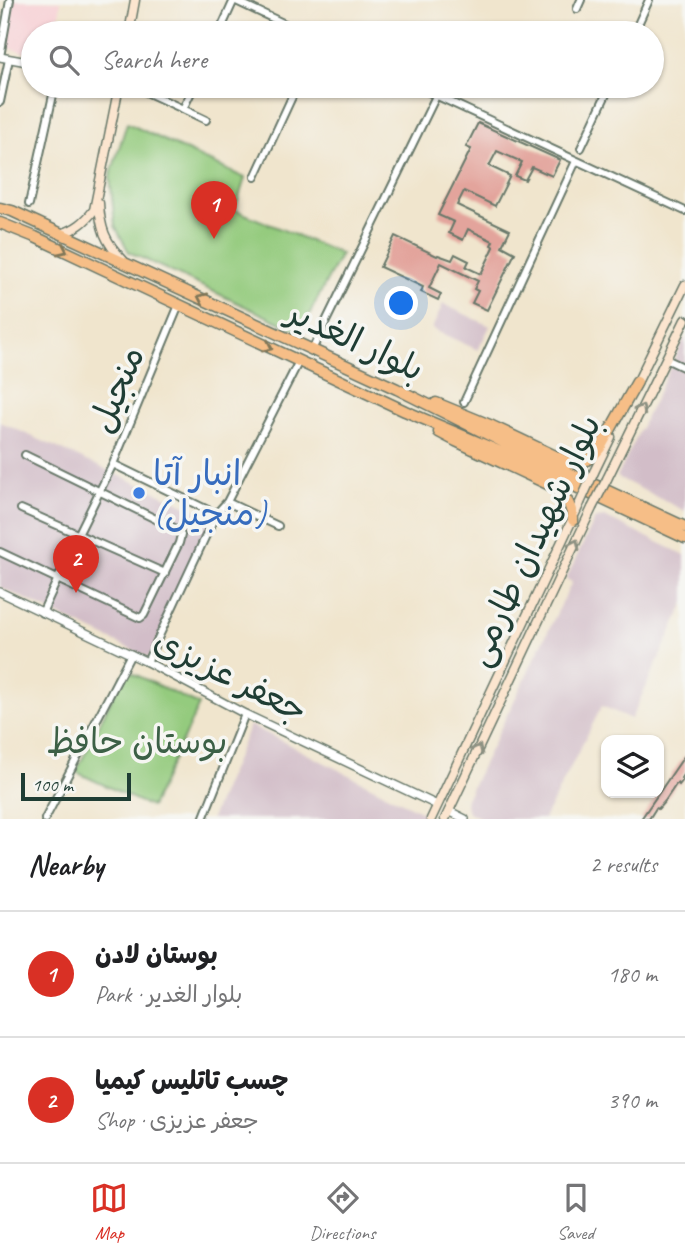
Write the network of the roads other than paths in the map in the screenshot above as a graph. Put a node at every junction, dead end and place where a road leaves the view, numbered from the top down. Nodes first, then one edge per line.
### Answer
1 (10, 0) edge
2 (135, 0) edge
3 (234, 0) edge
4 (581, 0) edge
5 (649, 0) edge
6 (578, 9) dead end
7 (131, 21) edge
8 (224, 21) edge
9 (279, 21) edge
10 (639, 21) edge
11 (0, 57) edge
12 (9, 59) junction
13 (21, 61) edge
14 (52, 98) edge
15 (117, 98) edge
16 (160, 98) edge
17 (188, 98) edge
18 (291, 98) edge
19 (435, 98) edge
20 (440, 98) edge
21 (605, 98) edge
22 (0, 102) edge
23 (183, 109) junction
24 (206, 120) dead end
25 (582, 148) dead end
26 (576, 162) junction
27 (255, 177) dead end
28 (98, 193) junction
29 (29, 204) dead end
30 (0, 208) edge
31 (685, 211) edge
32 (0, 223) edge
33 (61, 234) junction
34 (124, 262) junction
35 (685, 285) edge
36 (179, 305) junction
37 (685, 320) edge
38 (312, 350) junction
39 (666, 359) junction
40 (299, 361) junction
41 (685, 368) edge
42 (637, 382) junction
43 (397, 389) junction
44 (464, 402) dead end
45 (405, 411) junction
46 (25, 455) dead end
47 (113, 464) junction
48 (100, 492) junction
49 (228, 502) junction
50 (21, 509) dead end
51 (216, 514) junction
52 (573, 520) junction
53 (278, 526) dead end
54 (685, 527) edge
55 (78, 535) junction
56 (685, 538) edge
57 (0, 552) edge
58 (165, 573) junction
59 (58, 580) junction
60 (0, 592) edge
61 (43, 613) junction
62 (131, 654) junction
63 (147, 662) junction
64 (245, 714) junction
65 (437, 805) junction
66 (447, 815) edge
67 (45, 819) edge
68 (203, 819) edge
69 (431, 819) edge
70 (465, 819) edge

1 - 11 street
2 - 7 main road
3 - 8 street
3 - 9 street
4 - 6 street
5 - 10 street
11 - 12 street
12 - 13 street
12 - 22 street
14 - 29 street
15 - 28 main road
16 - 23 street
17 - 23 street
18 - 27 street
19 - 38 street
20 - 26 street
21 - 25 street
23 - 24 street
26 - 31 street
26 - 44 street
28 - 33 main road
28 - 34 main road
30 - 33 main road, بلوار الغدیر
32 -> 36 main road, بلوار الغدیر
33 - 34 main road, بلوار الغدیر
38 -> 34 main road, بلوار الغدیر
35 - 42 main road, بلوار شهیدان طارمی
36 -> 40 main road, بلوار الغدیر
36 - 47 street, منجیل
37 - 39 main road, بلوار شهیدان طارمی
38 - 43 main road, بلوار الغدیر
39 - 41 street
66 -> 39 main road, بلوار شهیدان طارمی, bridge
40 - 45 main road, بلوار الغدیر
40 - 49 street
42 - 43 main road
42 - 52 main road, بلوار شهیدان طارمی, bridge
43 - 54 main road, بلوار الغدیر
45 - 52 main road
45 - 56 main road, بلوار الغدیر
46 - 48 street
47 - 48 street
47 - 51 street, منجیل
48 - 55 street
48 - 58 street
49 - 51 street
49 - 53 street
50 - 55 street
51 - 63 street
52 - 65 main road, بلوار شهیدان طارمی
55 - 58 street
55 - 59 street
57 - 59 street
58 - 59 street
59 - 61 street
60 - 61 street, جعفر عزیزی
61 - 62 street, جعفر عزیزی
62 - 63 street, جعفر عزیزی
62 - 67 street
63 - 64 street, جعفر عزیزی
64 - 65 street, جعفر عزیزی
64 - 68 street
65 - 66 main road
65 - 69 main road, بلوار شهیدان طارمی
66 - 70 street

